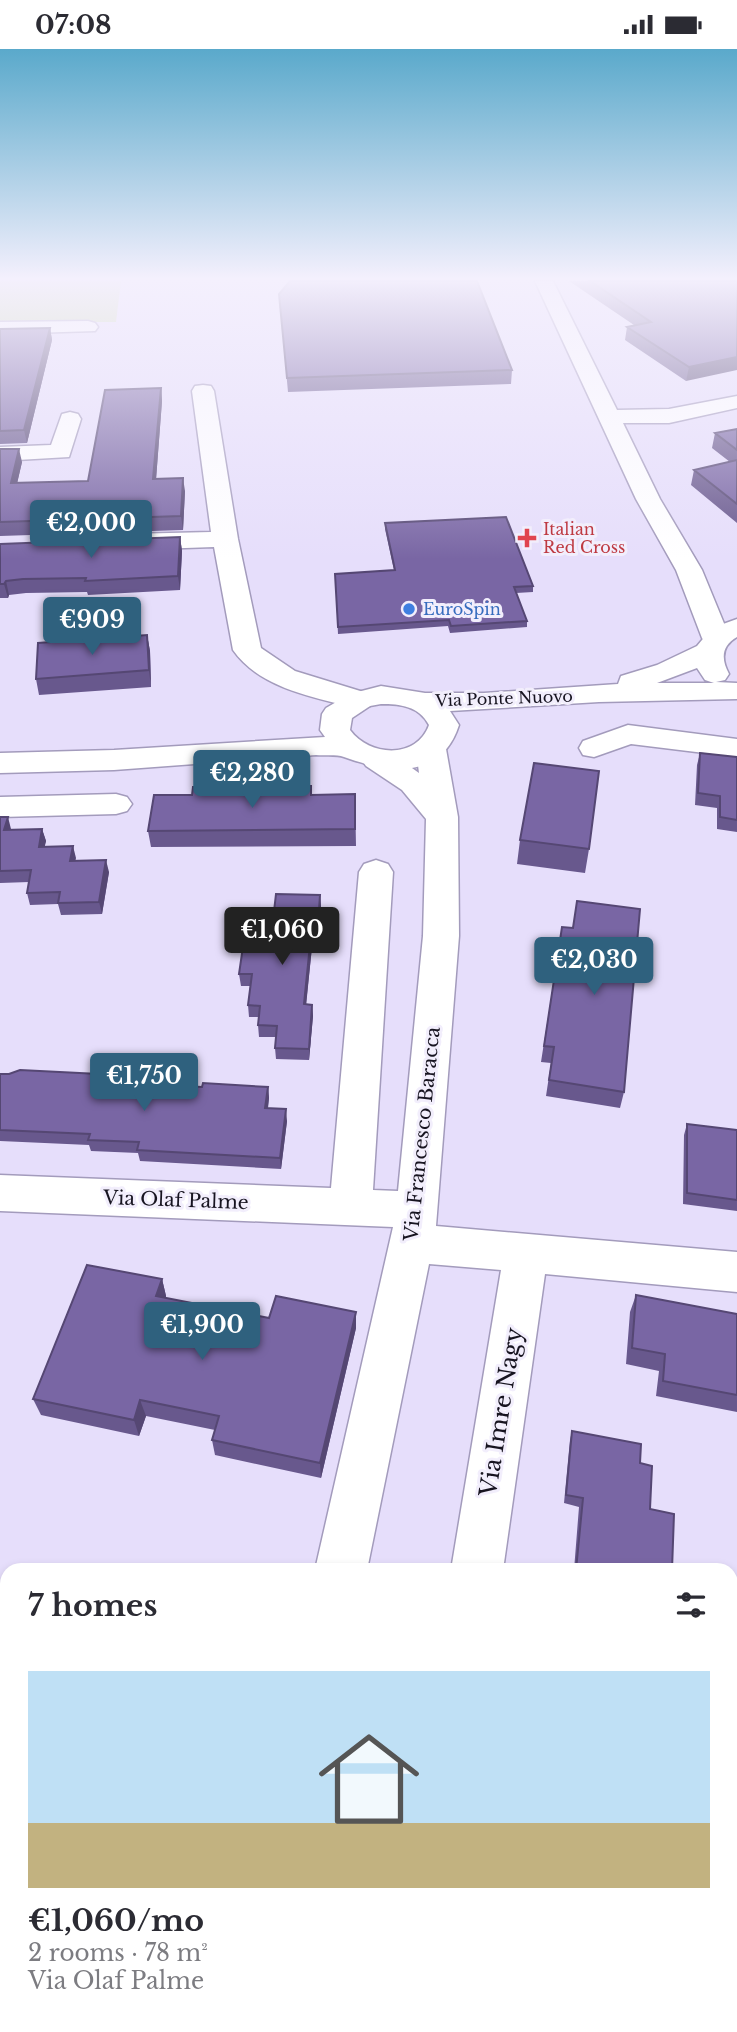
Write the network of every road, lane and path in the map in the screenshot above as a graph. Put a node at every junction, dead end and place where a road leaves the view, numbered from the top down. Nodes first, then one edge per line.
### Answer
1 (588, 374) edge
2 (202, 391) dead end
3 (737, 402) edge
4 (608, 417) junction
5 (70, 419) dead end
6 (0, 454) edge
7 (225, 539) junction
8 (106, 543) edge
9 (689, 570) junction
10 (737, 608) edge
11 (720, 639) edge
12 (302, 684) junction
13 (735, 692) edge
14 (592, 694) junction
15 (360, 700) junction
16 (423, 702) junction
17 (339, 729) junction
18 (437, 742) junction
19 (594, 748) dead end
20 (737, 748) edge
21 (377, 759) junction
22 (0, 763) edge
23 (116, 804) dead end
24 (0, 807) edge
25 (442, 817) junction
26 (376, 872) dead end
27 (0, 1193) edge
28 (351, 1207) junction
29 (415, 1227) junction
30 (526, 1254) junction
31 (737, 1272) edge
32 (343, 1563) edge
33 (478, 1563) edge

1 - 4 street
2 - 7 street
3 - 4 street
4 - 9 street
5 - 6 street
7 - 8 street
7 - 12 street
9 - 10 street
9 - 11 street
11 - 13 street, Via Ponte Nuovo
11 - 14 street, Via Ponte Nuovo
12 - 15 street
12 - 17 street
13 - 14 street, Via Ponte Nuovo
14 - 16 street, Via Ponte Nuovo
14 - 18 street, Via Ponte Nuovo
15 - 16 street, Via Ponte Nuovo
15 - 17 street
16 - 18 street, Via Ponte Nuovo
17 - 21 street, Via Ponte Nuovo
17 - 22 street
18 - 21 street, Via Ponte Nuovo
18 - 25 street, Via Francesco Baracca
19 - 20 street
21 - 25 street
23 - 24 street
25 - 29 street, Via Francesco Baracca
26 - 28 street
27 - 28 street, Via Olaf Palme
28 - 29 street, Via Olaf Palme
29 - 30 street
29 - 32 street, Via Francesco Baracca
30 - 31 street
30 - 33 street, Via Imre Nagy

